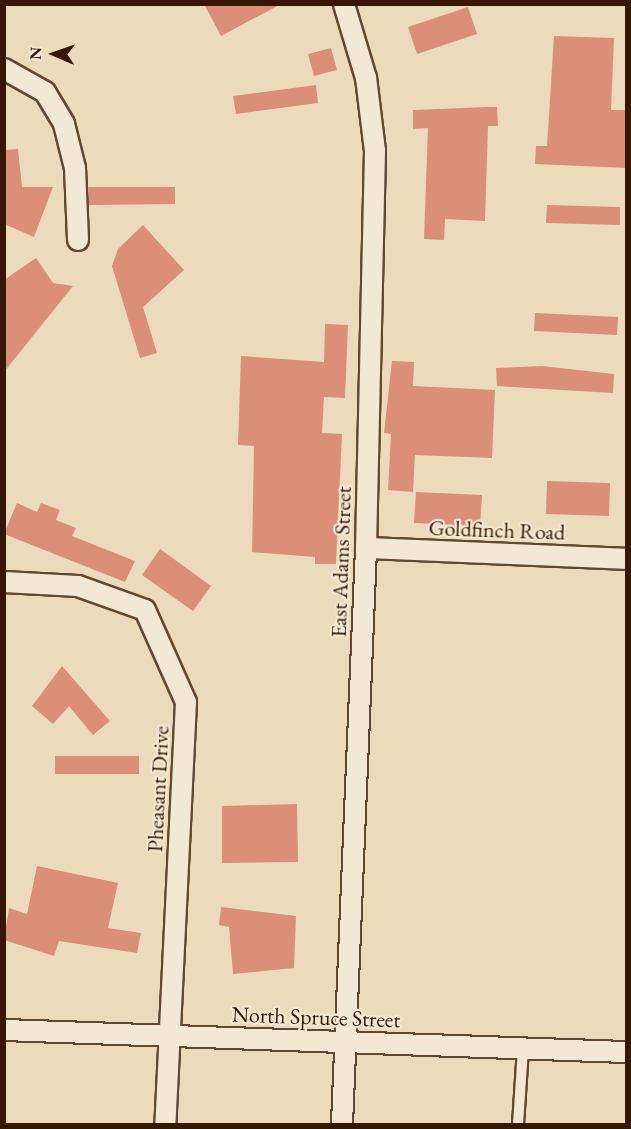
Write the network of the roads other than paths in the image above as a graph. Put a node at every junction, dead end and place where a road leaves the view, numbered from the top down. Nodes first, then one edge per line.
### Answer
1 (344, 4) edge
2 (4, 69) edge
3 (78, 240) dead end
4 (366, 548) junction
5 (627, 559) edge
6 (4, 582) edge
7 (4, 1030) edge
8 (170, 1037) junction
9 (345, 1041) junction
10 (523, 1048) junction
11 (627, 1052) edge
12 (165, 1125) edge
13 (342, 1125) edge
14 (518, 1125) edge

1 - 4 street, East Adams Street
2 - 3 street
4 - 5 street, Goldfinch Road
4 - 9 street, East Adams Street
6 - 8 street, Pheasant Drive
7 - 8 street, North Spruce Street
8 - 9 street, North Spruce Street
8 - 12 street, Pheasant Drive
9 - 10 street, North Spruce Street
9 - 13 street, East Adams Street
10 - 11 street, North Spruce Street
10 - 14 lane

